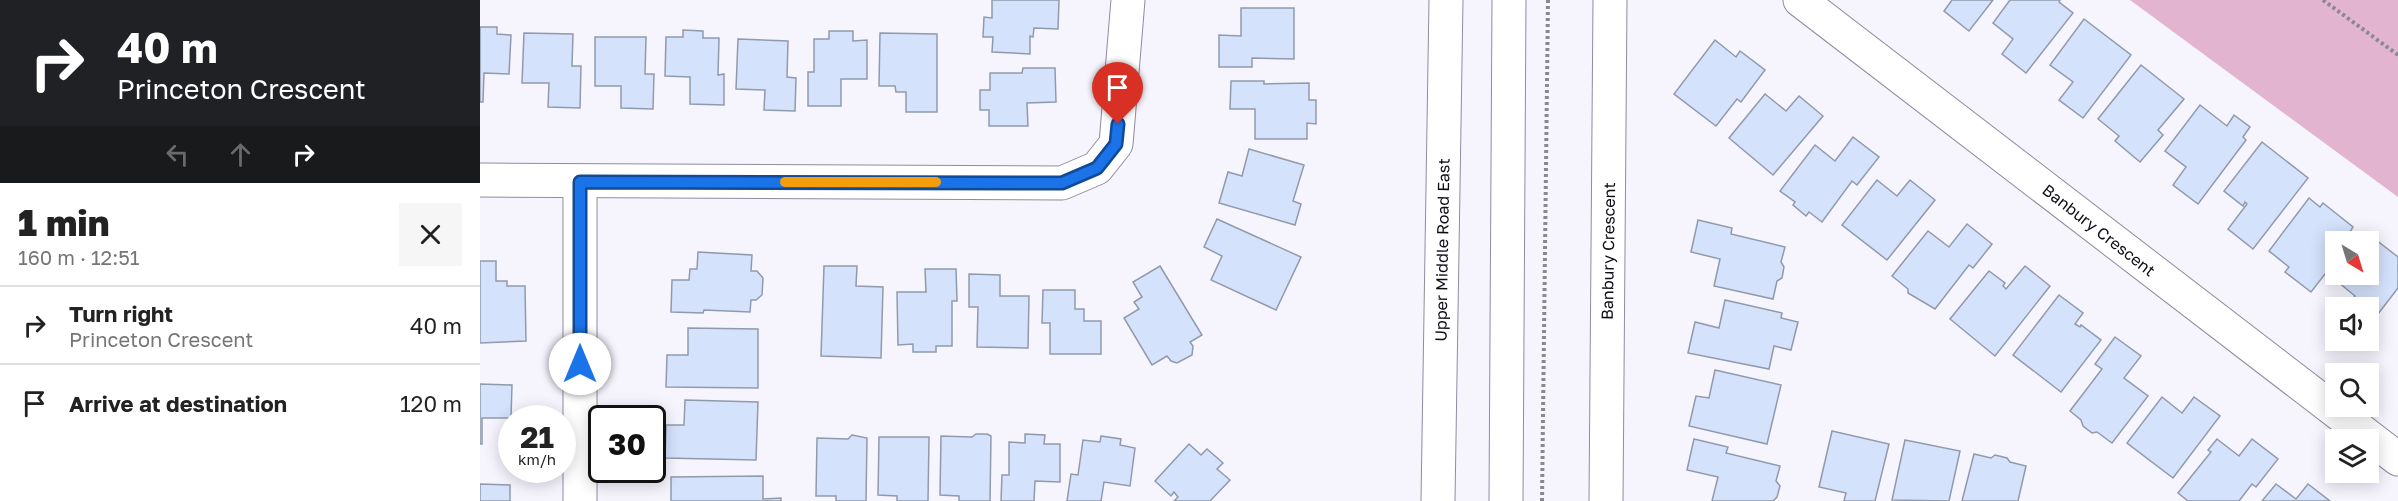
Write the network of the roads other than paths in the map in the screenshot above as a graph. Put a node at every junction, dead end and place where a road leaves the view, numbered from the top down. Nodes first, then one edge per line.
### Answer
1 (1128, 0) edge
2 (1446, 0) edge
3 (1509, 0) edge
4 (1610, 0) edge
5 (1800, 0) edge
6 (480, 180) edge
7 (580, 182) junction
8 (2398, 459) edge
9 (580, 501) edge
10 (1438, 501) edge
11 (1506, 501) edge
12 (1606, 501) edge

1 - 7 street
2 - 10 street, Upper Middle Road East
3 - 11 street
4 - 12 street, Banbury Crescent
5 - 8 street, Banbury Crescent
6 - 7 street
7 - 9 street

